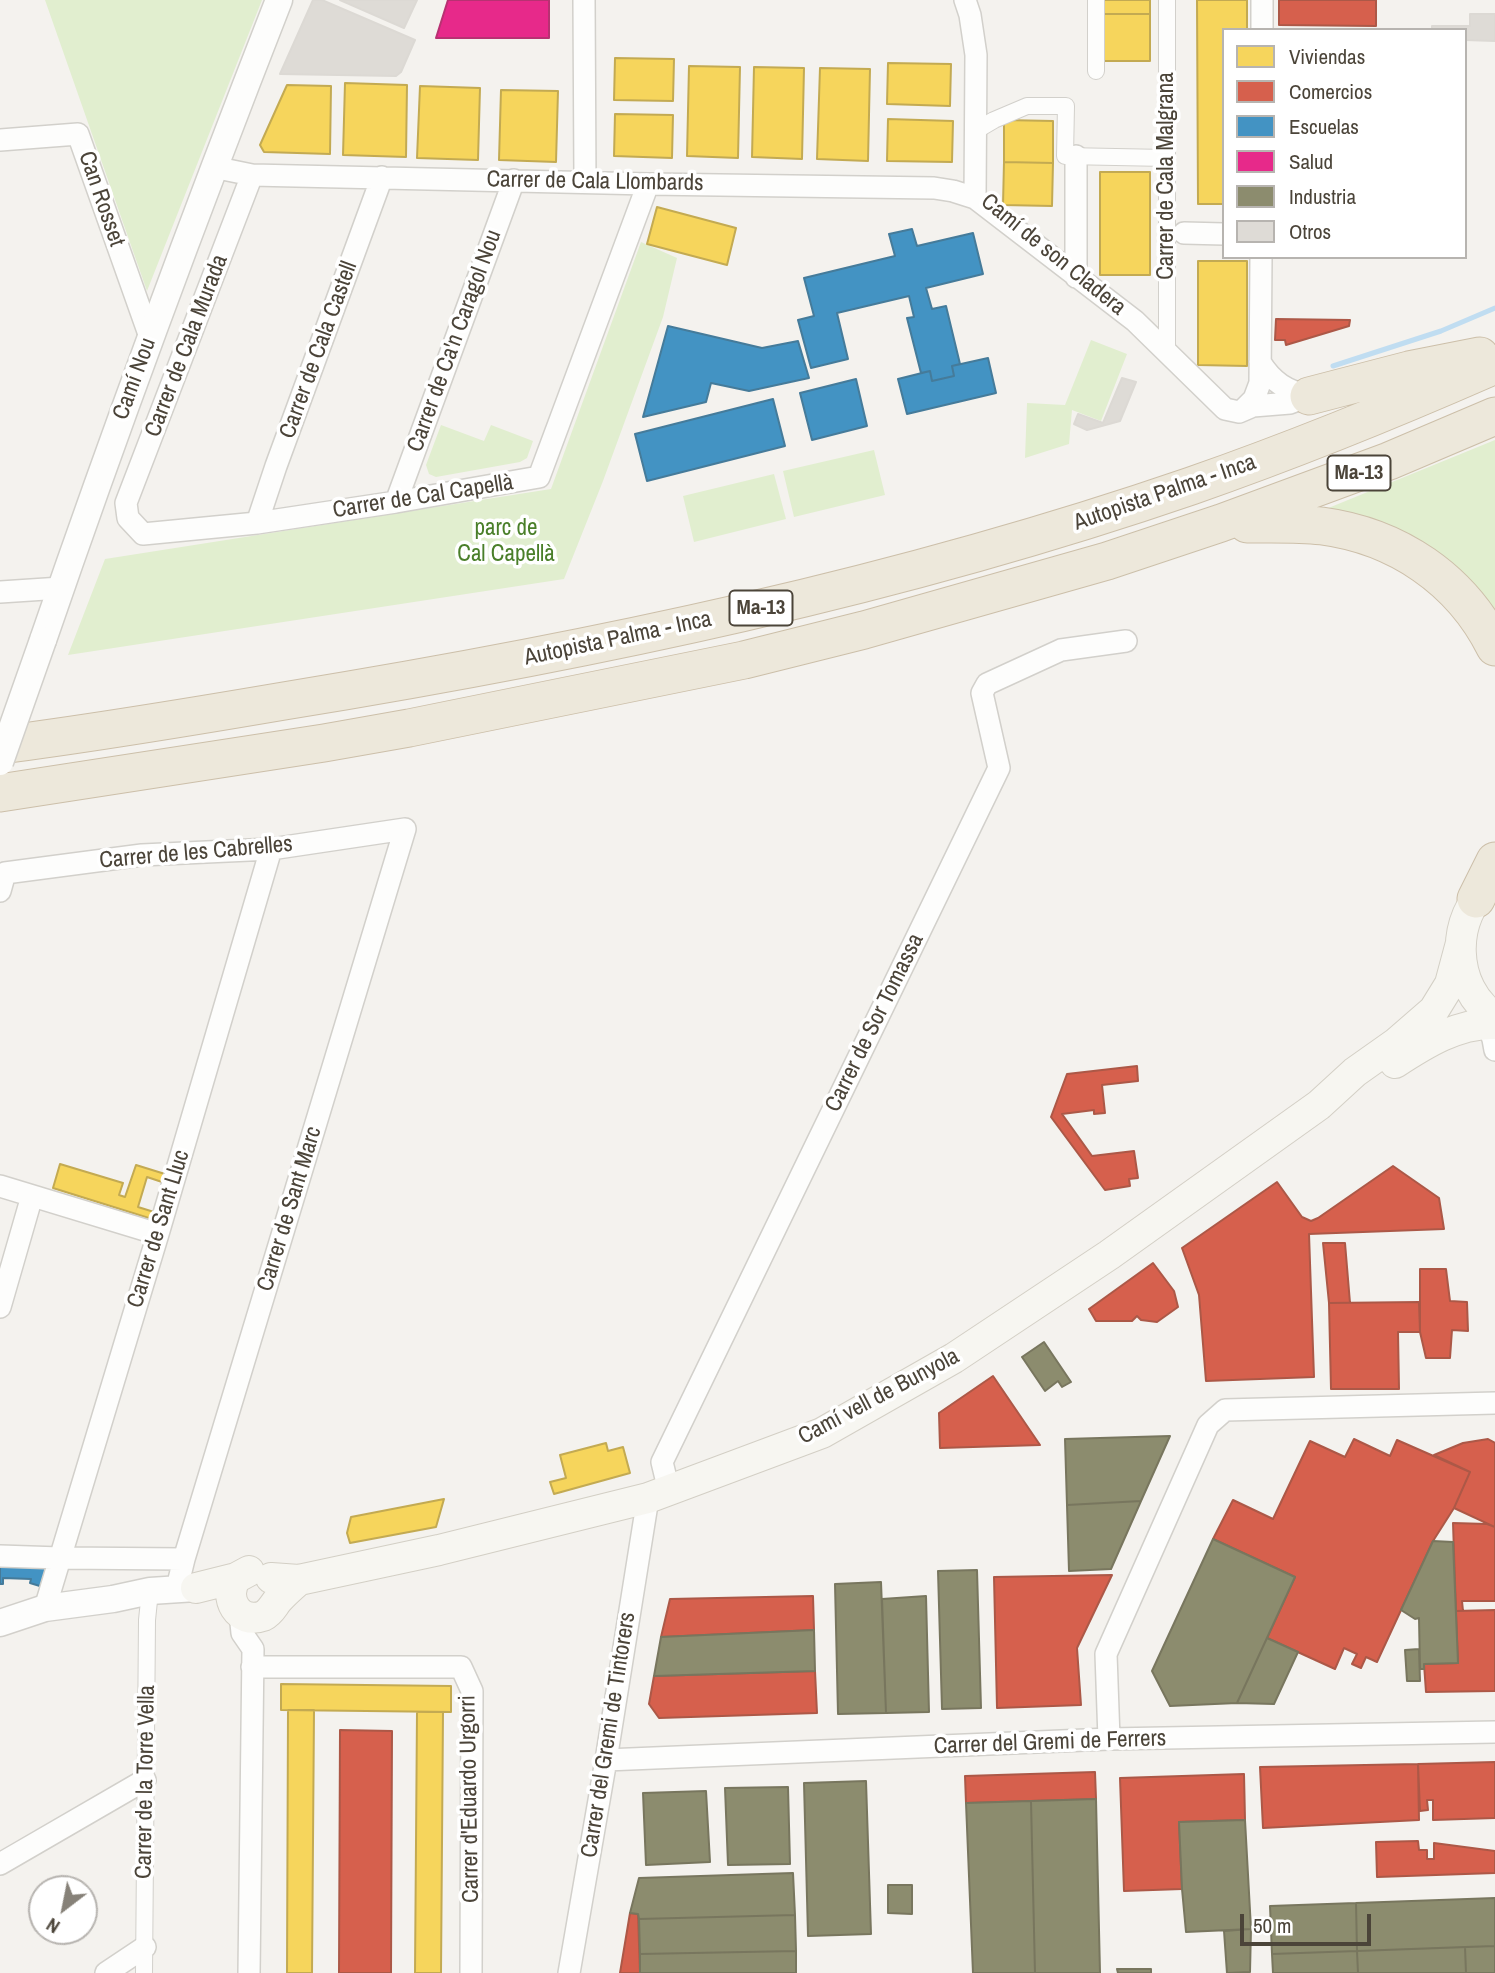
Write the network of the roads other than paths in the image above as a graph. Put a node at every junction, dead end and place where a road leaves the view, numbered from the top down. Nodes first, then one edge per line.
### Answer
1 (279, 0) edge
2 (584, 0) edge
3 (965, 0) edge
4 (1096, 0) edge
5 (1167, 0) edge
6 (1262, 0) edge
7 (1262, 28) edge
8 (1096, 71) dead end
9 (977, 131) junction
10 (0, 140) edge
11 (1076, 156) junction
12 (1167, 158) junction
13 (214, 167) junction
14 (252, 175) junction
15 (382, 177) junction
16 (514, 180) junction
17 (585, 181) junction
18 (648, 184) junction
19 (975, 198) junction
20 (1184, 233) dead end
21 (1222, 234) edge
22 (1261, 259) edge
23 (1076, 277) junction
24 (150, 337) junction
25 (1167, 352) junction
26 (1495, 352) edge
27 (1260, 362) junction
28 (1495, 365) edge
29 (1309, 396) junction
30 (1244, 409) junction
31 (1495, 416) edge
32 (396, 502) junction
33 (128, 518) joint
34 (257, 523) junction
35 (1222, 523) junction
36 (61, 588) junction
37 (0, 592) edge
38 (1126, 641) dead end
39 (1495, 647) edge
40 (0, 745) edge
41 (0, 762) edge
42 (0, 793) edge
43 (405, 829) joint
44 (271, 849) junction
45 (1495, 861) edge
46 (1486, 890) edge
47 (0, 891) edge
48 (1461, 943) junction
49 (1490, 1023) edge
50 (1318, 1105) junction
51 (0, 1186) edge
52 (32, 1196) junction
53 (158, 1234) junction
54 (0, 1307) edge
55 (1495, 1403) edge
56 (658, 1494) junction
57 (0, 1556) edge
58 (60, 1558) junction
59 (184, 1559) junction
60 (187, 1588) junction
61 (150, 1591) junction
62 (279, 1592) junction
63 (236, 1598) junction
64 (45, 1608) junction
65 (0, 1623) edge
66 (252, 1658) junction
67 (1495, 1732) edge
68 (1109, 1740) junction
69 (606, 1760) junction
70 (145, 1780) junction
71 (0, 1864) edge
72 (145, 1947) junction
73 (106, 1973) edge
74 (144, 1973) edge
75 (249, 1973) edge
76 (471, 1973) edge
77 (569, 1973) edge

1 - 13 street, Camí Nou
2 - 17 street
3 - 9 street, Camí de son Cladera
4 - 8 street
5 - 12 street, Carrer de Cala Malgrana
6 - 7 street
9 - 11 street
9 - 19 street, Camí de son Cladera
10 - 24 street, Can Rosset
11 - 12 street
11 - 23 street
12 - 25 street, Carrer de Cala Malgrana
13 - 14 street, Carrer de Cala Llombards
13 - 24 street, Camí Nou
14 - 15 street, Carrer de Cala Llombards
14 - 33 street, Carrer de Cala Murada
15 - 16 street, Carrer de Cala Llombards
15 - 34 street, Carrer de Cala Castell
16 - 17 street, Carrer de Cala Llombards
16 - 32 street, Carrer de Ca'n Caragol Nou
17 - 18 street, Carrer de Cala Llombards
18 - 19 street, Carrer de Cala Llombards
18 - 32 street, Carrer de Cal Capellà
19 - 23 street, Camí de son Cladera
20 - 21 street
22 - 27 street
23 - 25 street, Camí de son Cladera
24 - 36 street, Camí Nou
25 - 30 street, Camí de son Cladera
26 - 29 highway
27 - 29 street
27 - 30 street
28 - 40 highway, Autopista Palma - Inca / Ma-13
29 - 30 street
31 - 35 highway, Autopista Palma - Inca / Ma-13
32 - 34 street, Carrer de Cal Capellà
33 - 34 street, Carrer de Cal Capellà
35 - 39 highway
35 - 42 highway, Autopista Palma - Inca / Ma-13
36 - 37 street
36 - 41 street, Camí Nou, bridge
38 - 56 street, Carrer de Sor Tomassa
43 - 44 street, Carrer de les Cabrelles
43 - 59 street, Carrer de Sant Marc
44 - 47 street, Carrer de les Cabrelles
44 - 53 street, Carrer de Sant Lluc
45 - 46 highway
46 - 48 main road
48 - 49 main road
48 - 50 main road
49 - 50 main road
50 - 56 main road, Camí vell de Bunyola
51 - 52 street
52 - 53 street
52 - 54 street
53 - 58 street, Carrer de Sant Lluc
55 - 68 street
56 - 62 main road, Camí vell de Bunyola
56 - 69 street, Carrer del Gremi de Tintorers
57 - 58 street
58 - 59 street
58 - 64 street, Carrer de Sant Lluc
59 - 60 street, Carrer de Sant Marc
60 - 61 street
60 - 63 main road
61 - 64 street
61 - 70 street, Carrer de la Torre Vella
62 - 63 main road
62 - 63 main road
62 - 66 street
63 - 66 street
64 - 65 street
66 - 75 street
66 - 76 street, Carrer d'Eduardo Urgorri
67 - 68 street, Carrer del Gremi de Ferrers
68 - 69 street, Carrer del Gremi de Ferrers
69 - 77 street, Carrer del Gremi de Tintorers
70 - 71 street
70 - 72 street, Carrer de la Torre Vella
72 - 73 street
72 - 74 street, Carrer de la Torre Vella

